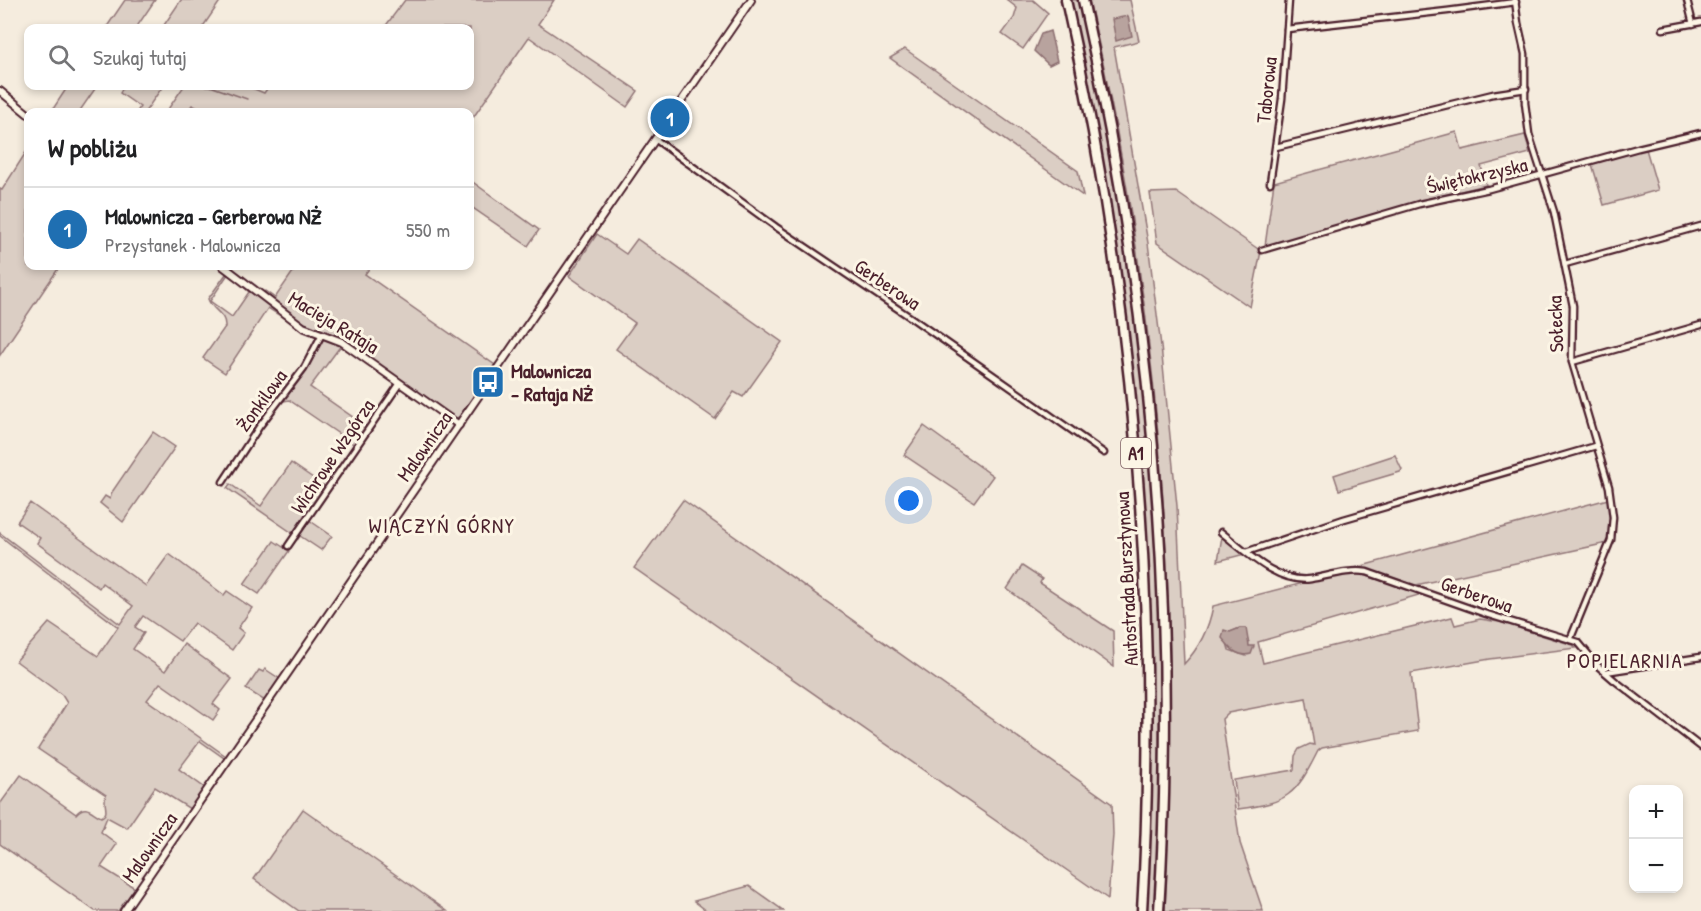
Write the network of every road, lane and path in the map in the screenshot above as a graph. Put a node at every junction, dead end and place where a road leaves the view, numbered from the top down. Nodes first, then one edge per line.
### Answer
1 (752, 0) edge
2 (1066, 0) edge
3 (1083, 0) edge
4 (1289, 0) edge
5 (1687, 0) edge
6 (1516, 1) edge
7 (1701, 22) edge
8 (1692, 24) junction
9 (1287, 29) junction
10 (1663, 29) dead end
11 (1526, 89) junction
12 (0, 92) edge
13 (24, 111) edge
14 (1701, 133) edge
15 (655, 139) junction
16 (1276, 147) junction
17 (1542, 175) junction
18 (1270, 183) dead end
19 (1701, 226) edge
20 (1262, 250) dead end
21 (1565, 264) junction
22 (228, 270) edge
23 (1701, 325) edge
24 (322, 334) junction
25 (1572, 362) junction
26 (400, 384) junction
27 (459, 425) junction
28 (1596, 446) junction
29 (1104, 453) dead end
30 (223, 482) dead end
31 (1221, 532) dead end
32 (288, 546) dead end
33 (1246, 552) junction
34 (1570, 640) junction
35 (1701, 657) edge
36 (1605, 672) junction
37 (1701, 747) edge
38 (124, 911) edge
39 (1142, 911) edge
40 (1159, 911) edge

1 - 15 street, Malownicza
2 - 39 highway, Autostrada Bursztynowa / A1
3 - 40 highway, Autostrada Bursztynowa / A1
4 - 9 street, Taborowa
5 - 8 street
6 - 9 street
6 - 11 street, Sołecka
7 - 8 street
8 - 10 street
9 - 16 street, Taborowa
11 - 16 street
11 - 17 street, Sołecka
12 - 13 street
14 - 17 street, Świętokrzyska
15 - 27 street, Malownicza
15 - 29 street, Gerberowa
16 - 18 street, Taborowa
17 - 20 street, Świętokrzyska
17 - 21 street, Sołecka
19 - 21 street
21 - 25 street, Sołecka
22 - 24 street, Macieja Rataja
23 - 25 street
24 - 26 street, Macieja Rataja
24 - 30 street, Żonkilowa
25 - 28 street, Sołecka
26 - 27 street, Macieja Rataja
26 - 32 street, Wichrowe Wzgórza
27 - 38 street, Malownicza
28 - 33 street
28 - 34 street, Sołecka
31 - 33 street, Gerberowa
33 - 34 street, Gerberowa
34 - 36 street, Gerberowa
35 - 36 street
36 - 37 street, Gerberowa

